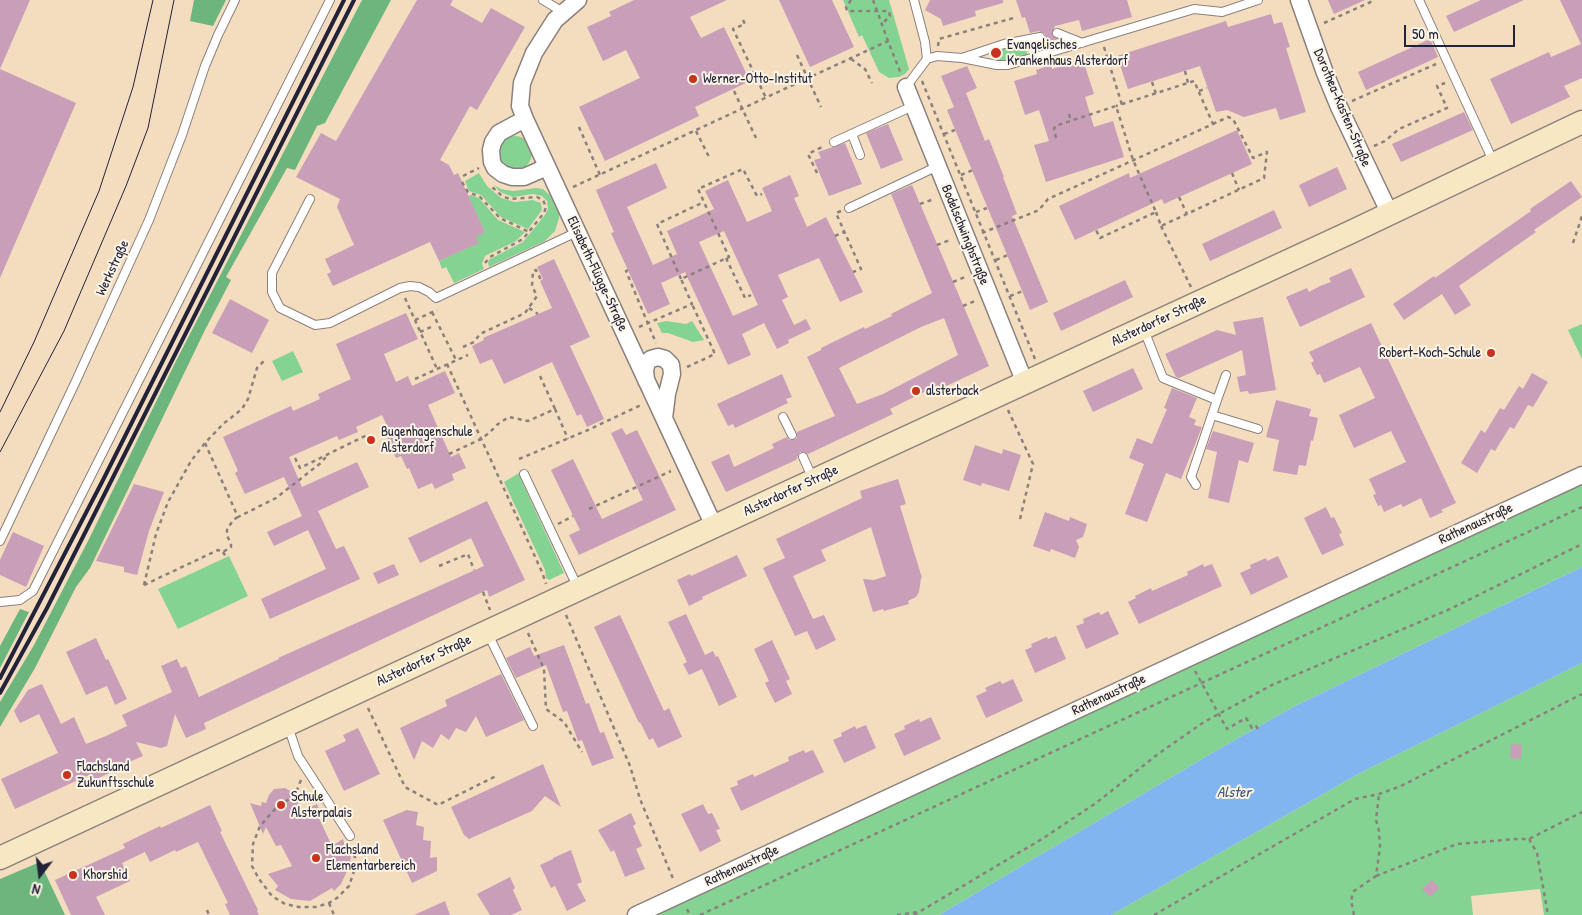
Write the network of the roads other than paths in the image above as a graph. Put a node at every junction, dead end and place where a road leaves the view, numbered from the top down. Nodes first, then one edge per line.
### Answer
1 (235, 0) edge
2 (330, 0) edge
3 (543, 0) edge
4 (578, 0) edge
5 (914, 0) edge
6 (1258, 0) edge
7 (1299, 0) edge
8 (1419, 0) edge
9 (563, 12) junction
10 (1057, 32) dead end
11 (1040, 37) dead end
12 (1082, 44) junction
13 (927, 58) junction
14 (962, 58) junction
15 (906, 87) joint
16 (913, 106) junction
17 (524, 119) junction
18 (1582, 122) edge
19 (852, 134) junction
20 (834, 142) road end
21 (860, 155) dead end
22 (1494, 164) junction
23 (938, 166) junction
24 (547, 167) junction
25 (310, 199) dead end
26 (849, 208) road end
27 (1390, 214) junction
28 (577, 232) junction
29 (1144, 328) junction
30 (1226, 375) dead end
31 (646, 380) junction
32 (1025, 383) junction
33 (1217, 400) junction
34 (1212, 415) junction
35 (783, 417) dead end
36 (664, 419) junction
37 (1258, 429) dead end
38 (792, 435) dead end
39 (803, 457) dead end
40 (524, 474) dead end
41 (1582, 475) edge
42 (814, 480) junction
43 (1196, 485) dead end
44 (714, 526) junction
45 (0, 540) edge
46 (579, 590) junction
47 (0, 602) edge
48 (487, 632) junction
49 (287, 725) junction
50 (533, 726) dead end
51 (350, 836) road end
52 (0, 858) edge
53 (636, 915) edge

1 - 45 lane, Werkstraße
2 - 47 lane
3 - 9 lane
4 - 9 street, Elisabeth-Flügge-Straße
5 - 13 lane
6 - 12 lane
7 - 27 street, Dorothea-Kasten-Straße
8 - 22 lane
9 - 17 street, Elisabeth-Flügge-Straße
10 - 12 lane
11 - 14 lane
12 - 14 lane
13 - 14 lane
13 - 15 lane
15 - 16 street, Bodelschwinghstraße
16 - 19 lane
16 - 23 street, Bodelschwinghstraße
17 - 24 street, Elisabeth-Flügge-Straße
17 - 24 street
18 - 22 street, Alsterdorfer Straße
19 - 20 lane
19 - 21 lane
22 - 27 street, Alsterdorfer Straße
23 - 26 lane
23 - 32 street, Bodelschwinghstraße
24 - 28 street, Elisabeth-Flügge-Straße
25 - 28 lane
27 - 29 street, Alsterdorfer Straße
28 - 31 street, Elisabeth-Flügge-Straße
29 - 32 street, Alsterdorfer Straße
29 - 33 lane
30 - 33 lane
31 - 36 street, Elisabeth-Flügge-Straße
31 - 36 street
32 - 42 street, Alsterdorfer Straße
33 - 34 lane
34 - 37 lane
34 - 43 lane
35 - 38 lane
36 - 44 street, Elisabeth-Flügge-Straße
39 - 42 lane
40 - 46 lane
41 - 53 street, Rathenaustraße
42 - 44 street, Alsterdorfer Straße
44 - 46 street, Alsterdorfer Straße
46 - 48 street, Alsterdorfer Straße
48 - 49 street, Alsterdorfer Straße
48 - 50 lane
49 - 51 lane
49 - 52 street, Alsterdorfer Straße

